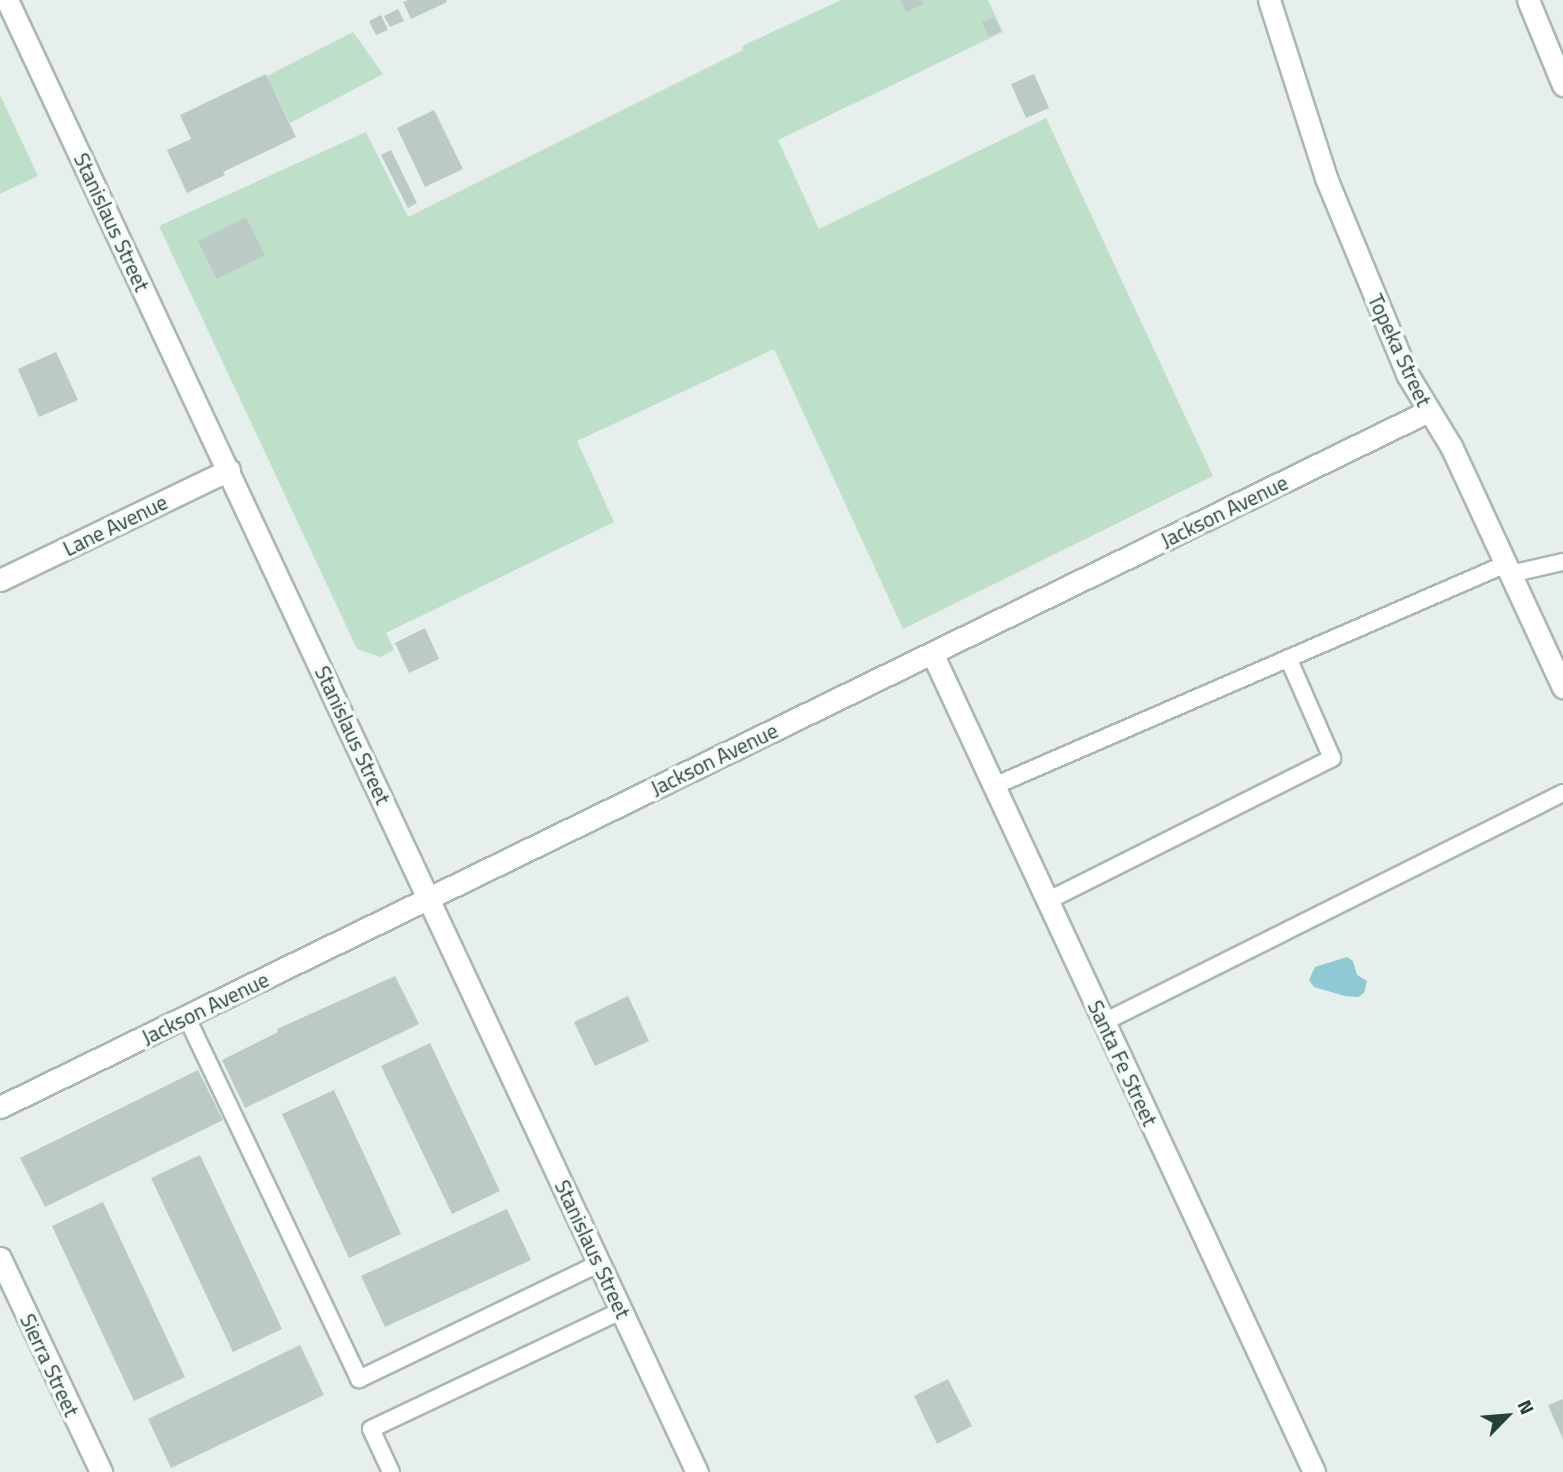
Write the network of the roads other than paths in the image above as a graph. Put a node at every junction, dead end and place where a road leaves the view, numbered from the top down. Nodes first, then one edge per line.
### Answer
1 (7, 0) edge
2 (1269, 0) edge
3 (1528, 0) edge
4 (1563, 85) edge
5 (1428, 411) junction
6 (229, 470) junction
7 (1563, 562) edge
8 (1508, 569) junction
9 (0, 580) edge
10 (932, 653) junction
11 (1288, 658) junction
12 (1563, 687) edge
13 (994, 786) junction
14 (1563, 793) edge
15 (430, 899) junction
16 (1047, 901) junction
17 (187, 1018) junction
18 (1104, 1023) junction
19 (0, 1107) edge
20 (0, 1258) edge
21 (600, 1263) junction
22 (621, 1311) junction
23 (101, 1472) edge
24 (391, 1472) edge
25 (696, 1472) edge
26 (1314, 1472) edge

1 - 6 street, Stanislaus Street
2 - 5 street, Topeka Street
3 - 4 street
5 - 8 street, Topeka Street
5 - 10 street, Jackson Avenue
6 - 9 street, Lane Avenue
6 - 15 street, Stanislaus Street
7 - 8 lane
8 - 11 lane
8 - 12 street, Topeka Street
10 - 13 street, Santa Fe Street
10 - 15 street, Jackson Avenue
11 - 13 lane
11 - 16 lane
13 - 16 street, Santa Fe Street
14 - 18 lane
15 - 17 street, Jackson Avenue
15 - 21 street, Stanislaus Street
16 - 18 street, Santa Fe Street
17 - 19 street, Jackson Avenue
17 - 21 lane
18 - 26 street, Santa Fe Street
20 - 23 street, Sierra Street
21 - 22 street, Stanislaus Street
22 - 24 lane
22 - 25 street, Stanislaus Street

